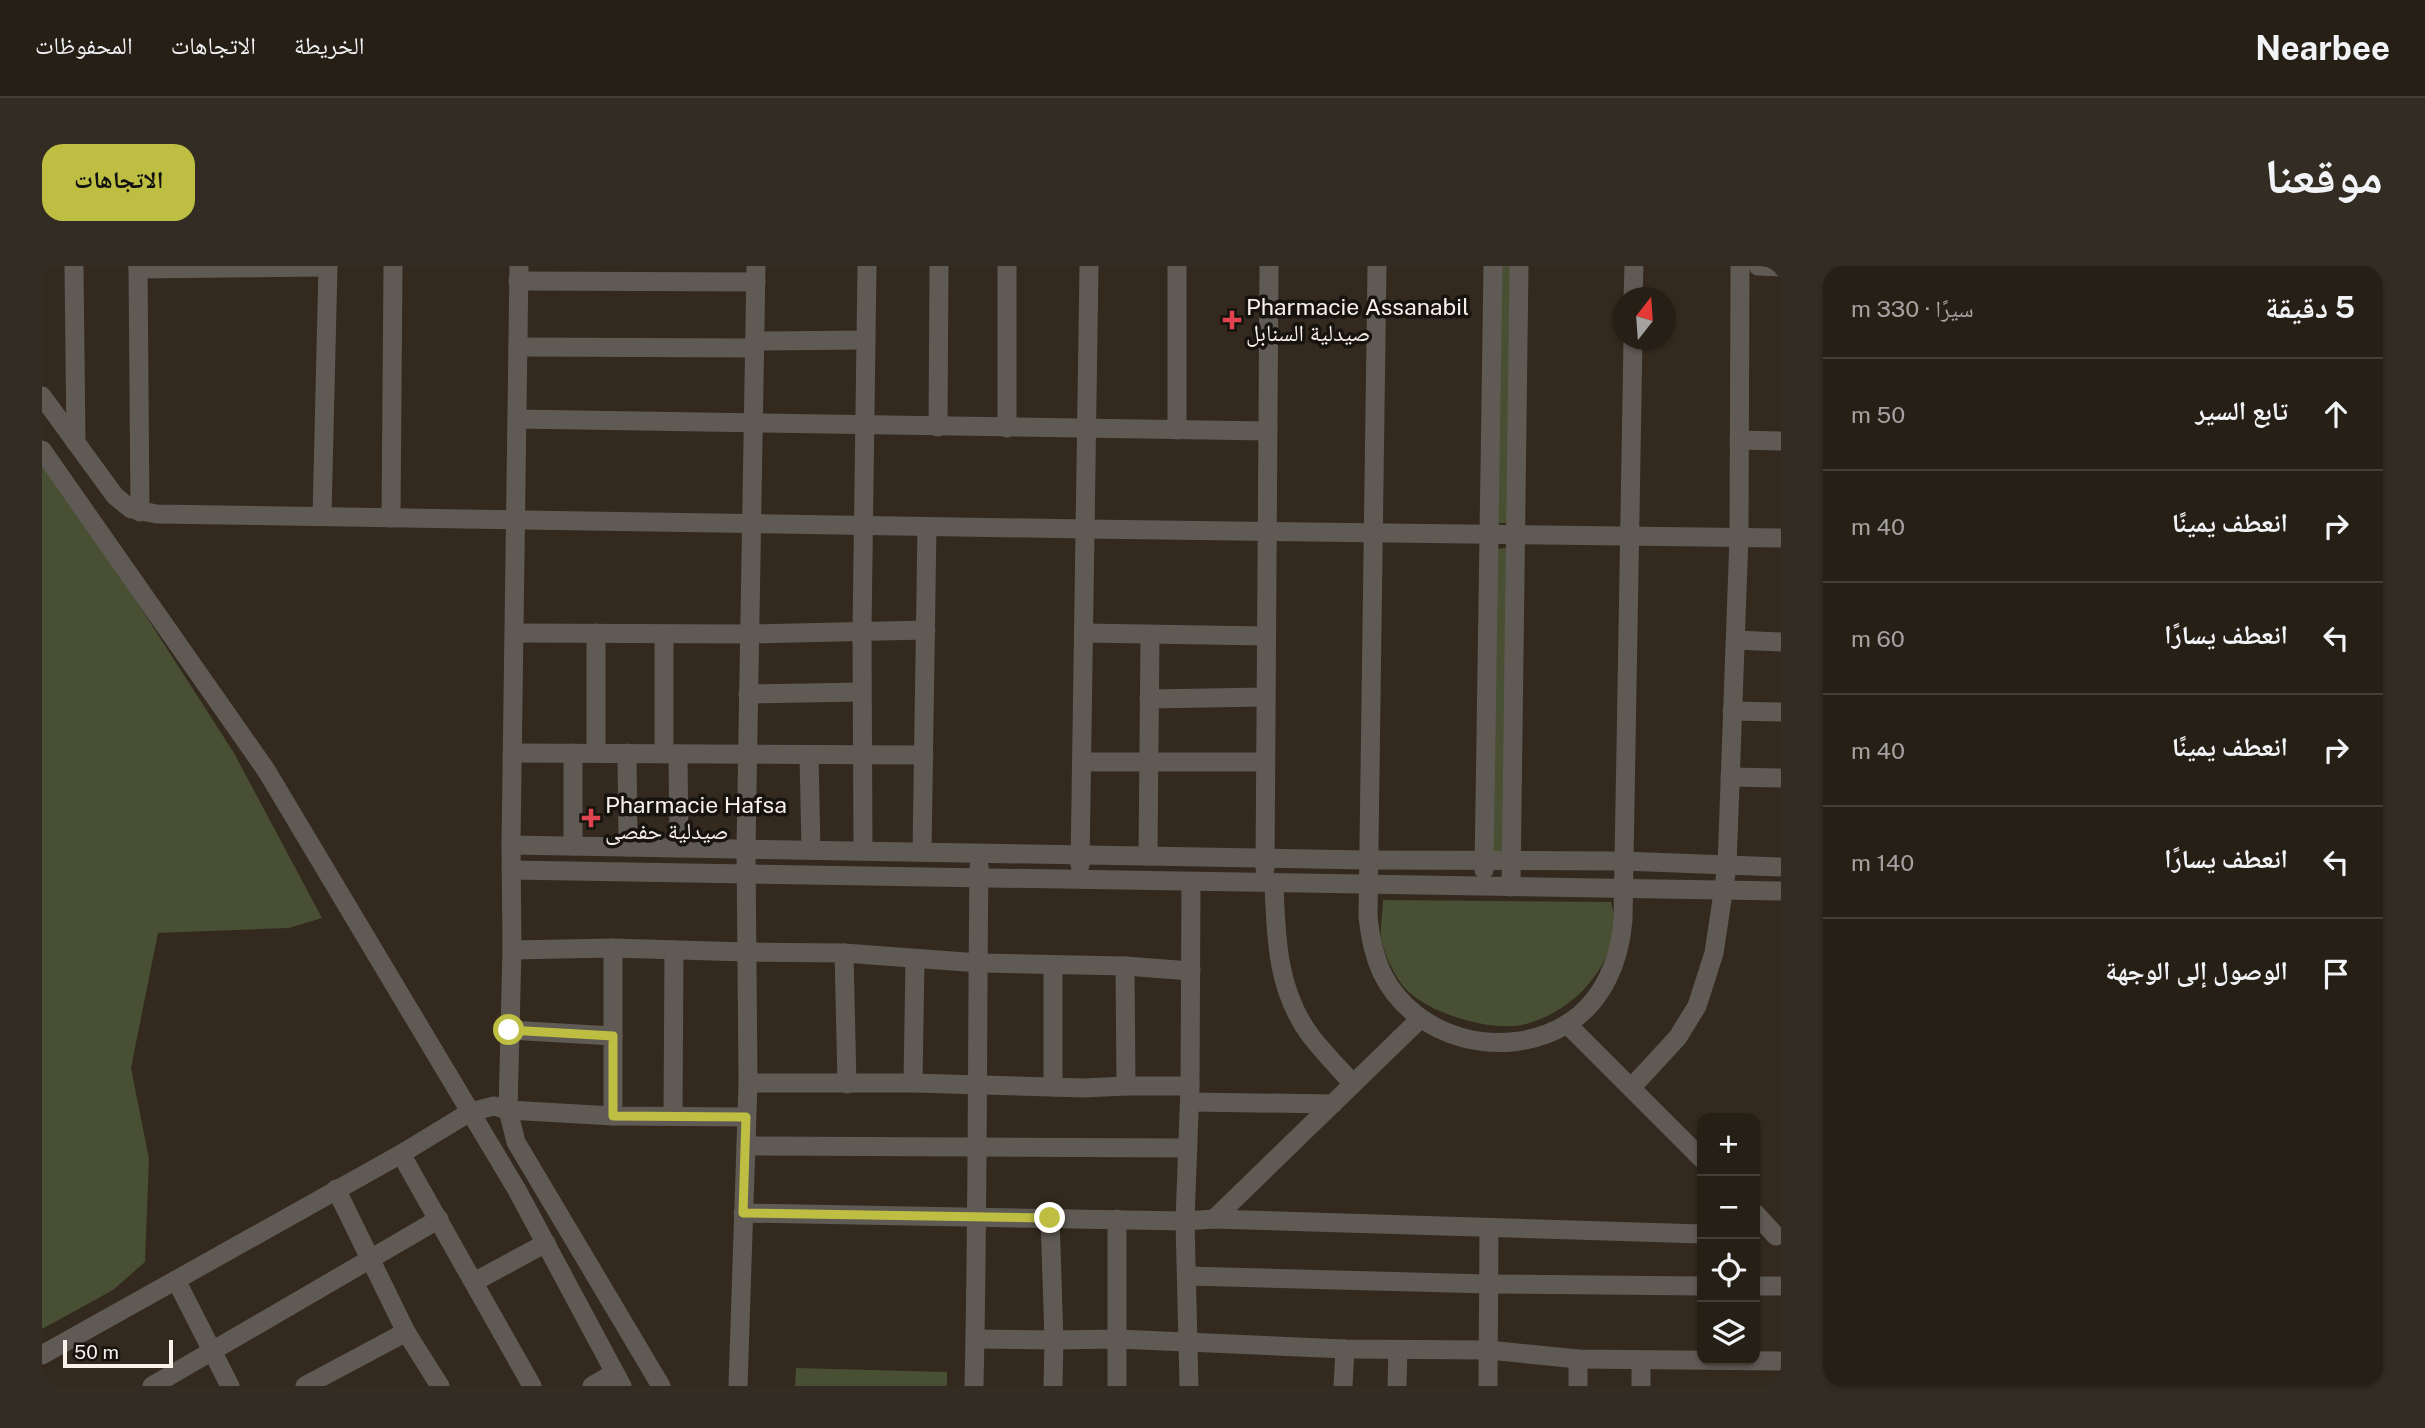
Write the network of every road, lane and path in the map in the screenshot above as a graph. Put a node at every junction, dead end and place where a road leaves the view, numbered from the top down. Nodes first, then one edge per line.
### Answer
1 (74, 266) edge
2 (393, 266) edge
3 (867, 266) edge
4 (939, 266) edge
5 (1006, 266) edge
6 (1089, 266) edge
7 (1177, 266) edge
8 (1269, 266) edge
9 (1377, 266) edge
10 (1493, 266) edge
11 (1519, 266) edge
12 (1634, 266) edge
13 (1740, 266) edge
14 (1758, 266) edge
15 (328, 267) edge
16 (1781, 267) edge
17 (138, 268) edge
18 (519, 273) edge
19 (601, 274) edge
20 (667, 274) edge
21 (756, 274) edge
22 (1633, 287) edge
23 (866, 340) junction
24 (755, 344) junction
25 (517, 347) junction
26 (1633, 350) edge
27 (42, 396) edge
28 (517, 419) junction
29 (753, 424) junction
30 (864, 426) junction
31 (938, 427) junction
32 (1007, 428) junction
33 (1088, 429) junction
34 (1177, 430) junction
35 (1268, 431) junction
36 (1739, 440) junction
37 (1781, 440) edge
38 (76, 443) junction
39 (42, 450) edge
40 (140, 512) junction
41 (322, 516) junction
42 (391, 518) junction
43 (515, 520) junction
44 (752, 524) junction
45 (862, 526) junction
46 (928, 527) junction
47 (1086, 529) junction
48 (1267, 532) junction
49 (1374, 533) junction
50 (1488, 535) junction
51 (1514, 535) junction
52 (1631, 536) junction
53 (1739, 537) junction
54 (1781, 538) edge
55 (926, 630) junction
56 (862, 631) junction
57 (514, 633) junction
58 (596, 633) junction
59 (1084, 633) junction
60 (664, 634) junction
61 (749, 634) junction
62 (1150, 634) junction
63 (1266, 636) junction
64 (1736, 640) junction
65 (1781, 642) edge
66 (862, 692) junction
67 (748, 694) junction
68 (1265, 697) junction
69 (1149, 699) junction
70 (1732, 711) junction
71 (1781, 712) edge
72 (512, 753) junction
73 (573, 753) junction
74 (596, 753) junction
75 (627, 754) junction
76 (671, 754) junction
77 (748, 754) junction
78 (810, 755) junction
79 (863, 755) junction
80 (924, 755) junction
81 (1082, 762) junction
82 (1149, 762) junction
83 (1265, 762) junction
84 (1730, 777) junction
85 (1781, 778) edge
86 (511, 845) junction
87 (573, 846) junction
88 (628, 847) junction
89 (680, 848) junction
90 (746, 849) junction
91 (811, 850) junction
92 (863, 851) junction
93 (922, 852) junction
94 (980, 853) junction
95 (1080, 855) junction
96 (1148, 856) junction
97 (1265, 858) junction
98 (1485, 859) junction
99 (1511, 859) junction
100 (1368, 860) junction
101 (1623, 861) junction
102 (1727, 866) junction
103 (1781, 867) edge
104 (511, 870) junction
105 (746, 873) junction
106 (979, 878) junction
107 (1080, 880) junction
108 (1191, 882) junction
109 (1269, 884) junction
110 (1368, 886) junction
111 (1484, 887) junction
112 (1511, 887) junction
113 (1622, 887) junction
114 (1723, 890) junction
115 (1781, 891) edge
116 (613, 948) junction
117 (512, 950) junction
118 (674, 950) junction
119 (746, 953) junction
120 (844, 953) junction
121 (915, 959) junction
122 (979, 963) junction
123 (1053, 966) junction
124 (1125, 966) junction
125 (1191, 971) junction
126 (1420, 1018) junction
127 (1567, 1024) junction
128 (509, 1030) junction
129 (613, 1036) junction
130 (748, 1083) junction
131 (913, 1083) junction
132 (847, 1084) junction
133 (1353, 1084) junction
134 (977, 1085) junction
135 (1126, 1086) junction
136 (1053, 1087) junction
137 (1632, 1087) junction
138 (1190, 1094) junction
139 (1333, 1104) junction
140 (508, 1110) junction
141 (470, 1112) junction
142 (613, 1116) junction
143 (673, 1116) junction
144 (746, 1117) junction
145 (746, 1146) junction
146 (976, 1146) junction
147 (1188, 1148) junction
148 (401, 1154) junction
149 (1697, 1154) edge
150 (336, 1189) junction
151 (743, 1213) junction
152 (978, 1218) junction
153 (1050, 1218) junction
154 (1760, 1218) edge
155 (439, 1219) junction
156 (1117, 1219) junction
157 (1214, 1219) junction
158 (1185, 1221) junction
159 (1489, 1229) junction
160 (1697, 1234) edge
161 (1760, 1235) edge
162 (1779, 1236) edge
163 (546, 1243) junction
164 (369, 1258) junction
165 (1188, 1276) junction
166 (176, 1280) junction
167 (474, 1282) junction
168 (1488, 1284) junction
169 (1697, 1286) edge
170 (1760, 1286) edge
171 (1781, 1286) edge
172 (406, 1332) junction
173 (975, 1339) junction
174 (1118, 1339) junction
175 (1054, 1340) junction
176 (1188, 1341) junction
177 (1345, 1349) junction
178 (211, 1350) junction
179 (1398, 1350) junction
180 (1488, 1350) junction
181 (42, 1355) edge
182 (1578, 1359) junction
183 (1641, 1360) junction
184 (1781, 1361) edge
185 (618, 1379) edge
186 (152, 1386) edge
187 (230, 1386) edge
188 (304, 1386) edge
189 (440, 1386) edge
190 (532, 1386) edge
191 (592, 1386) edge
192 (661, 1386) edge
193 (738, 1386) edge
194 (974, 1386) edge
195 (1053, 1386) edge
196 (1117, 1386) edge
197 (1189, 1386) edge
198 (1343, 1386) edge
199 (1397, 1386) edge
200 (1488, 1386) edge
201 (1578, 1386) edge
202 (1641, 1386) edge

1 - 38 street
2 - 42 street
3 - 23 street
4 - 31 street
5 - 32 street
6 - 33 street
7 - 34 street
8 - 35 street
9 - 49 street
10 - 50 street
11 - 51 street
12 - 22 street
13 - 36 street
14 - 16 street
15 - 17 street
15 - 41 street
17 - 40 street
18 - 19 street
18 - 25 street
19 - 20 street
20 - 21 street
21 - 24 street
23 - 24 street
23 - 30 street
24 - 25 street
24 - 29 street
25 - 28 street
26 - 52 street
27 - 38 street
28 - 29 street
28 - 43 street
29 - 30 street
29 - 44 street
30 - 31 street
30 - 45 street
31 - 32 street
32 - 33 street
33 - 34 street
33 - 47 street
34 - 35 street
35 - 48 street
36 - 37 street
36 - 53 street
38 - 40 street
39 - 141 street
40 - 41 street
41 - 42 street
42 - 43 street
43 - 44 street
43 - 57 street
44 - 45 street
44 - 61 street
45 - 46 street
45 - 56 street
46 - 47 street
46 - 55 street
47 - 48 street
47 - 59 street
48 - 49 street
48 - 63 street
49 - 50 street
49 - 100 street
50 - 51 street
50 - 98 street
51 - 52 street
51 - 99 street
52 - 53 street
52 - 101 street
53 - 54 street
53 - 64 street
55 - 56 street
55 - 80 street
56 - 61 street
56 - 66 street
57 - 58 street
57 - 72 street
58 - 60 street
58 - 74 street
59 - 62 street
59 - 81 street
60 - 61 street
60 - 76 street
61 - 67 street
62 - 63 street
62 - 69 street
63 - 68 street
64 - 65 street
64 - 70 street
66 - 67 street
66 - 79 street
67 - 77 street
68 - 69 street
68 - 83 street
69 - 82 street
70 - 71 street
70 - 84 street
72 - 73 street
72 - 86 street
73 - 74 street
73 - 87 street
74 - 75 street
75 - 76 street
75 - 88 street
76 - 77 street
76 - 89 street
77 - 78 street
77 - 90 street
78 - 79 street
78 - 91 street
79 - 80 street
79 - 92 street
80 - 93 street
81 - 82 street
81 - 95 street
82 - 83 street
82 - 96 street
83 - 97 street
84 - 85 street
84 - 102 street
86 - 87 street
86 - 104 street
87 - 88 street
88 - 89 street
89 - 90 street
90 - 91 street
90 - 105 street
91 - 92 street
92 - 93 street
93 - 94 street
94 - 95 street
94 - 106 street
95 - 96 street
95 - 107 street
96 - 97 street
97 - 100 street
97 - 109 street
98 - 99 street
98 - 100 street
98 - 111 street
99 - 101 street
99 - 112 street
100 - 110 street
101 - 102 street
101 - 113 street
102 - 103 street
102 - 114 street
104 - 105 street
104 - 117 street
105 - 106 street
105 - 119 street
106 - 107 street
106 - 122 street
107 - 108 street
108 - 109 street
108 - 125 street
109 - 110 street
109 - 133 street
110 - 111 street
110 - 126 street
111 - 112 street
112 - 113 street
113 - 114 street
113 - 127 street
114 - 115 street
114 - 137 street
116 - 117 street
116 - 118 street
116 - 129 street
117 - 128 street
118 - 119 street
118 - 143 street
119 - 120 street
119 - 130 street
120 - 121 street
120 - 132 street
121 - 122 street
121 - 131 street
122 - 123 street
122 - 134 street
123 - 124 street
123 - 136 street
124 - 125 street
124 - 135 street
125 - 138 street
126 - 127 street
126 - 133 street
127 - 137 street
128 - 129 street
128 - 140 street
129 - 142 street
130 - 132 street
130 - 144 street
131 - 132 street
131 - 134 street
133 - 139 street
134 - 136 street
134 - 146 street
135 - 136 street
135 - 138 street
137 - 149 street
138 - 139 street
138 - 147 street
139 - 157 street
140 - 141 street
140 - 142 street
140 - 192 street
141 - 148 street
141 - 163 street
142 - 143 street
143 - 144 street
144 - 145 street
145 - 146 street
145 - 151 street
146 - 147 street
146 - 152 street
147 - 158 street
148 - 150 street
148 - 155 street
150 - 164 street
150 - 166 street
151 - 152 street
151 - 193 street
152 - 153 street
152 - 173 street
153 - 156 street
153 - 175 street
154 - 162 street
155 - 164 street
155 - 167 street
156 - 158 street
156 - 174 street
157 - 158 street
157 - 159 street
158 - 165 street
159 - 160 street
159 - 168 street
161 - 162 street
163 - 167 street
163 - 185 street
164 - 172 street
164 - 178 street
165 - 168 street
165 - 176 street
166 - 178 street
166 - 181 street
167 - 190 street
168 - 169 street
168 - 180 street
170 - 171 street
172 - 188 street
172 - 189 street
173 - 175 street
173 - 194 street
174 - 175 street
174 - 176 street
174 - 196 street
175 - 195 street
176 - 177 street
176 - 197 street
177 - 179 street
177 - 198 street
178 - 186 street
178 - 187 street
179 - 180 street
179 - 199 street
180 - 182 street
180 - 200 street
182 - 183 street
182 - 201 street
183 - 184 street
183 - 202 street
185 - 191 street

